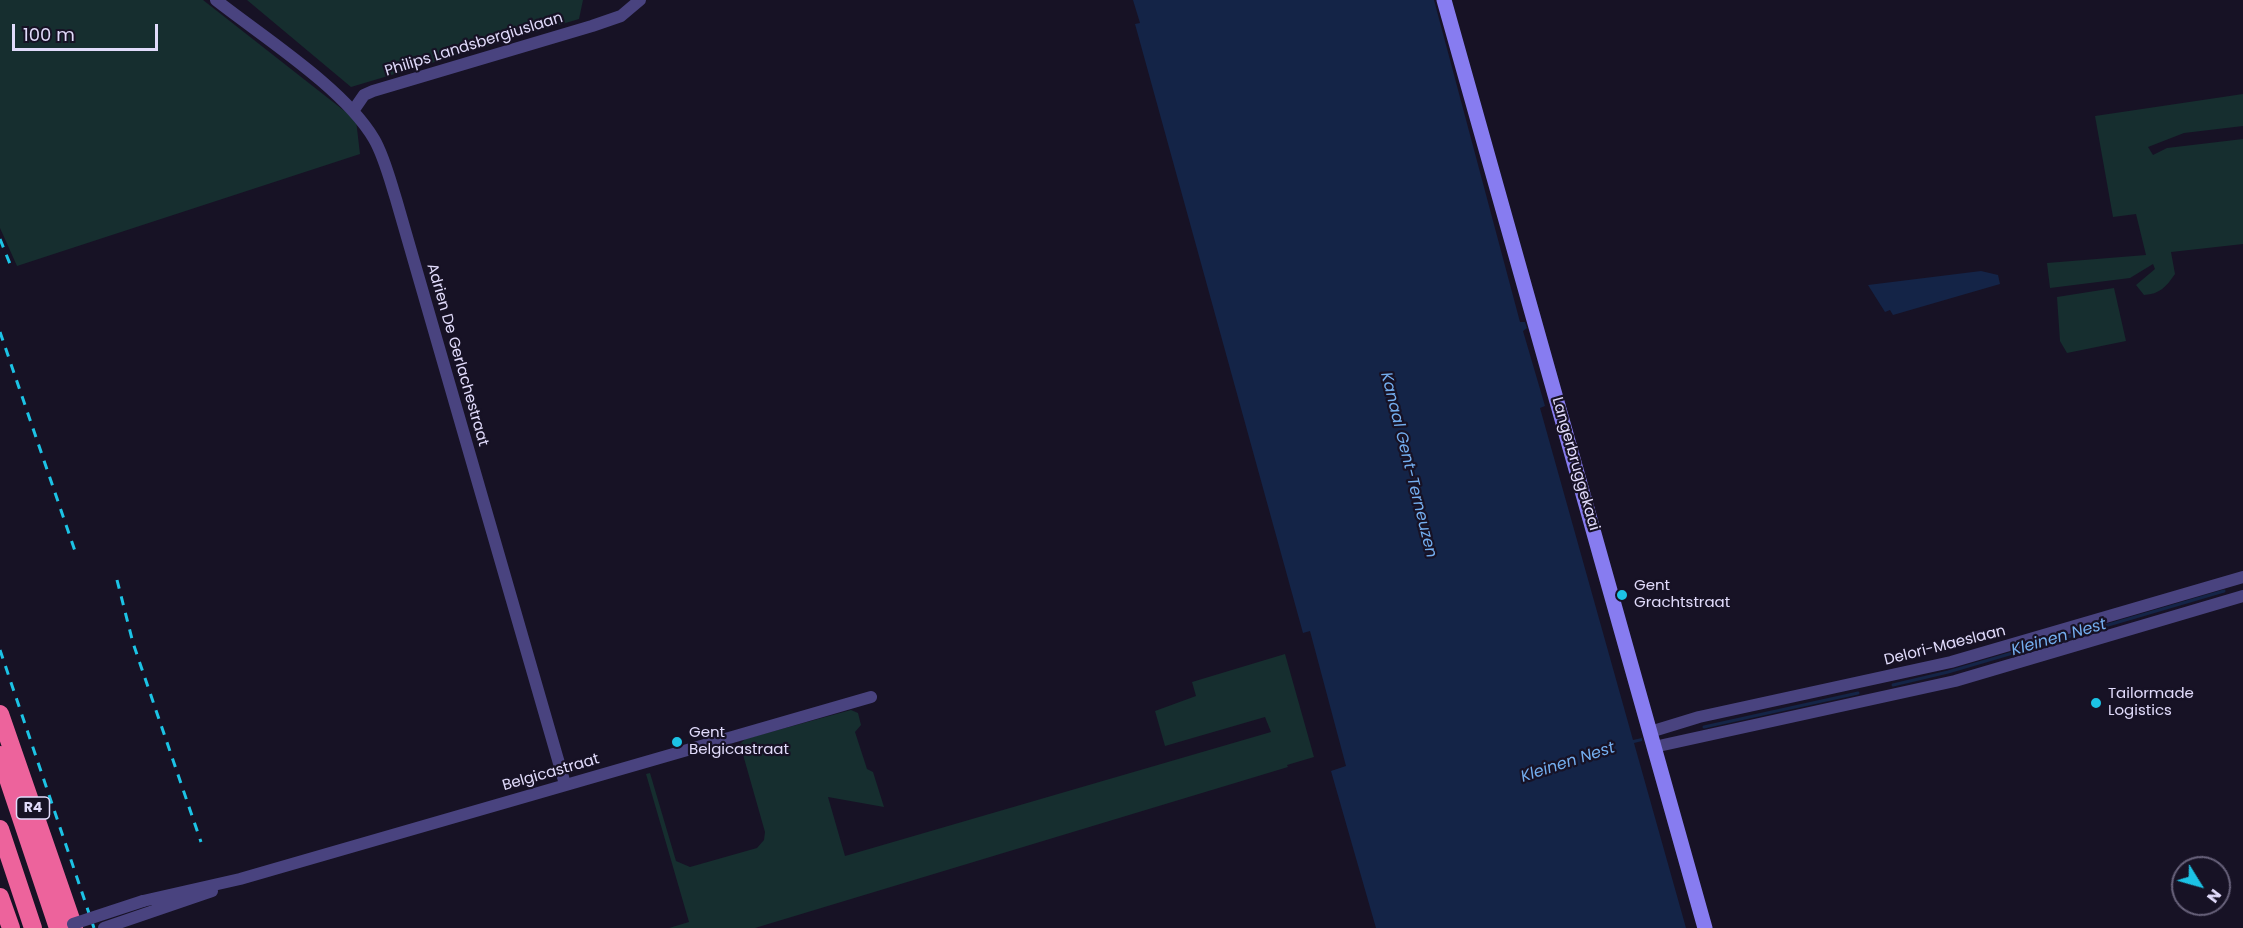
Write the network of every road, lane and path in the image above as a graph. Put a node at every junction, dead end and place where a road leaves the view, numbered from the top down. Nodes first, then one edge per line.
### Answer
1 (216, 0) edge
2 (640, 0) edge
3 (1444, 0) edge
4 (353, 111) junction
5 (2243, 576) edge
6 (2243, 596) edge
7 (871, 697) dead end
8 (0, 714) edge
9 (1652, 740) junction
10 (0, 755) edge
11 (565, 784) junction
12 (0, 829) edge
13 (0, 859) edge
14 (240, 879) junction
15 (0, 897) edge
16 (67, 927) edge
17 (11, 928) edge
18 (23, 928) edge
19 (33, 928) edge
20 (104, 928) edge
21 (1705, 928) edge

1 - 4 street, Adrien De Gerlachestraat
2 - 4 street, Philips Landsbergiuslaan
3 - 9 main road, Langerbruggekaai
4 - 11 street, Adrien De Gerlachestraat
5 - 9 street, Delori-Maeslaan
6 - 9 street
7 - 11 street, Belgicastraat
8 - 16 highway, R4
9 - 21 main road, Langerbruggekaai
10 - 16 highway, R4
11 - 14 street, Belgicastraat
12 - 19 highway, R4
13 - 18 highway
14 - 16 street, Belgicastraat, bridge
14 - 20 street, Belgicastraat
15 - 17 highway

